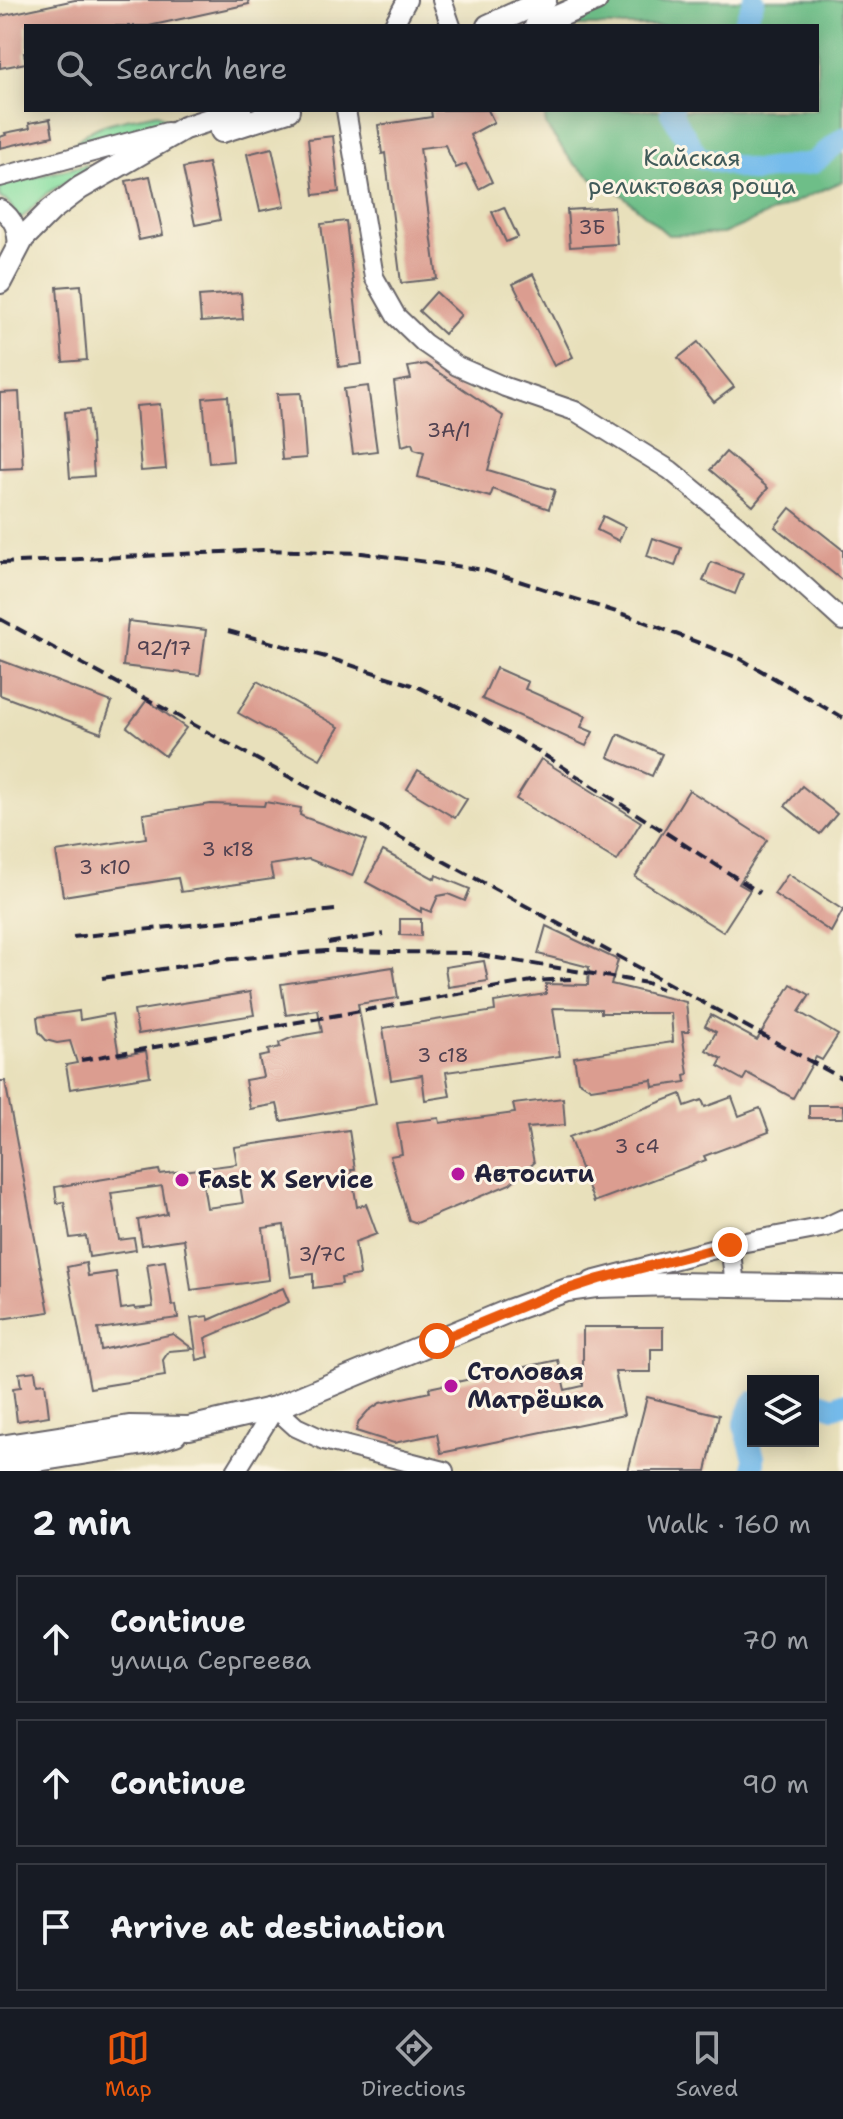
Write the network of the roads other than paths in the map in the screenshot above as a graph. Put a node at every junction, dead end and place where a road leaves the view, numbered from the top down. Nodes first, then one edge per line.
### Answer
1 (407, 0) edge
2 (442, 0) edge
3 (545, 0) edge
4 (596, 0) edge
5 (394, 24) edge
6 (450, 24) edge
7 (492, 24) edge
8 (541, 24) edge
9 (234, 112) edge
10 (282, 112) edge
11 (346, 112) edge
12 (184, 128) junction
13 (78, 157) junction
14 (118, 166) junction
15 (0, 177) edge
16 (0, 209) edge
17 (18, 247) junction
18 (0, 282) edge
19 (843, 621) edge
20 (843, 1219) edge
21 (730, 1245) junction
22 (735, 1285) junction
23 (843, 1287) edge
24 (567, 1290) junction
25 (275, 1408) junction
26 (183, 1429) junction
27 (0, 1447) edge
28 (0, 1466) edge
29 (236, 1471) edge
30 (444, 1471) edge

1 - 5 street
2 - 6 street
3 - 7 main road
4 - 8 main road
9 - 12 main road
10 - 14 main road
11 - 19 street
12 - 13 street
12 - 14 main road
13 - 14 street
13 - 15 street
14 - 17 main road
16 - 17 street
17 - 18 main road
20 - 21 street
21 - 22 street
21 - 24 street
22 - 23 main road
22 - 24 main road
24 - 25 main road
25 - 26 main road
25 - 29 street
25 - 30 street
26 - 27 main road
26 - 28 main road

